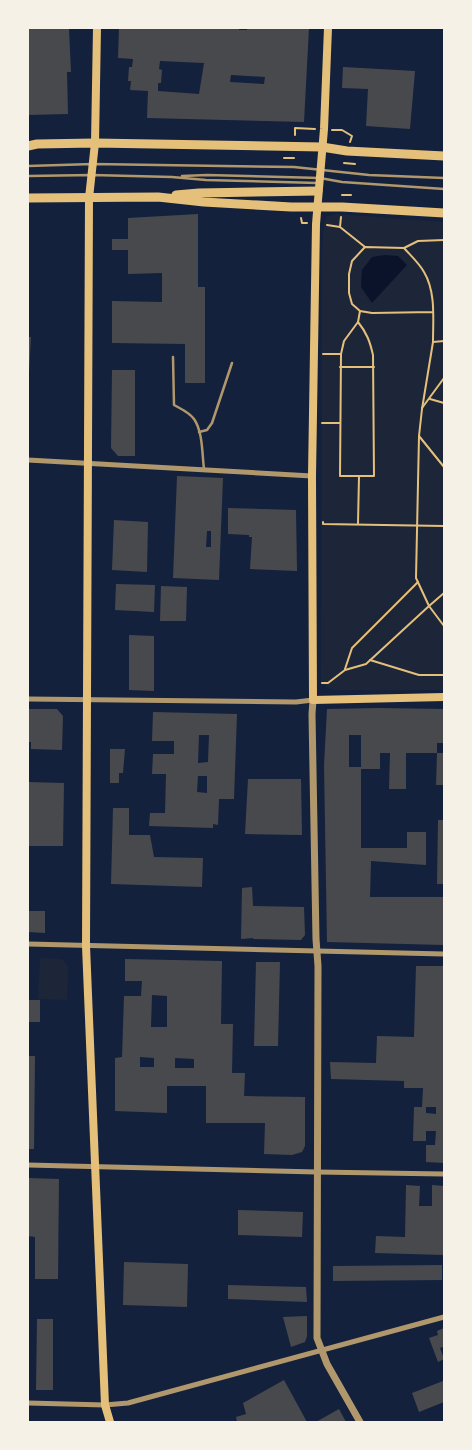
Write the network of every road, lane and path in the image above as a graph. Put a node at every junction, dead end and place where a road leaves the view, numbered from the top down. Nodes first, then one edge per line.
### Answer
1 (97, 28) edge
2 (328, 28) edge
3 (95, 143) junction
4 (28, 146) edge
5 (322, 147) junction
6 (444, 156) edge
7 (284, 158) dead end
8 (294, 158) dead end
9 (344, 163) dead end
10 (93, 164) junction
11 (355, 164) dead end
12 (28, 166) edge
13 (320, 169) junction
14 (92, 175) junction
15 (28, 176) edge
16 (172, 177) junction
17 (444, 178) edge
18 (319, 184) junction
19 (444, 189) edge
20 (342, 195) dead end
21 (351, 195) dead end
22 (158, 197) junction
23 (28, 198) edge
24 (89, 198) junction
25 (317, 207) junction
26 (444, 213) edge
27 (340, 227) dead end
28 (444, 240) edge
29 (365, 247) junction
30 (404, 248) junction
31 (360, 311) junction
32 (433, 312) junction
33 (358, 322) junction
34 (444, 341) edge
35 (434, 342) junction
36 (314, 354) junction
37 (340, 354) junction
38 (173, 357) dead end
39 (232, 363) dead end
40 (340, 367) junction
41 (374, 367) junction
42 (444, 378) edge
43 (429, 398) junction
44 (444, 403) edge
45 (422, 409) junction
46 (313, 423) junction
47 (340, 423) junction
48 (199, 432) junction
49 (419, 436) junction
50 (28, 460) edge
51 (88, 465) junction
52 (444, 467) edge
53 (204, 471) junction
54 (312, 476) junction
55 (359, 476) junction
56 (323, 515) dead end
57 (358, 524) junction
58 (418, 525) junction
59 (444, 526) edge
60 (418, 582) junction
61 (444, 593) edge
62 (428, 606) junction
63 (444, 626) edge
64 (370, 660) junction
65 (345, 670) junction
66 (444, 675) edge
67 (314, 686) junction
68 (444, 697) edge
69 (28, 699) edge
70 (88, 700) junction
71 (313, 700) junction
72 (28, 944) edge
73 (86, 946) junction
74 (316, 951) junction
75 (444, 954) edge
76 (28, 1166) edge
77 (95, 1167) junction
78 (317, 1172) junction
79 (444, 1174) edge
80 (444, 1318) edge
81 (321, 1350) junction
82 (28, 1403) edge
83 (105, 1405) junction
84 (110, 1422) edge
85 (360, 1422) edge

1 - 3 main road
2 - 5 main road
3 - 4 main road
3 - 5 main road
3 - 10 main road
5 - 6 main road
5 - 13 main road
7 - 8 path
9 - 11 path
10 - 12 lane
10 - 13 lane
10 - 14 main road
13 - 17 lane
13 - 18 main road
14 - 15 lane
14 - 16 lane
14 - 24 main road
16 - 18 lane
16 - 18 lane
18 - 19 lane
18 - 22 main road
18 - 25 main road
20 - 21 path
22 - 24 main road
22 - 25 main road
23 - 24 main road
24 - 51 main road
25 - 26 main road
25 - 36 main road
27 - 29 path
28 - 30 path
29 - 30 path
29 - 31 path
30 - 32 path
31 - 32 path
31 - 33 path
32 - 35 path
33 - 37 path
33 - 41 path
34 - 35 path
35 - 45 path
36 - 37 path
36 - 46 main road
37 - 40 path
38 - 48 lane
39 - 48 lane
40 - 41 path
40 - 47 path
41 - 55 path
42 - 43 path
43 - 44 path
43 - 45 path
45 - 49 path
46 - 47 path
46 - 54 main road
47 - 55 path
48 - 53 lane
49 - 52 path
49 - 58 path
50 - 51 street
51 - 53 street
51 - 70 main road
53 - 54 street
54 - 67 main road
55 - 57 path
56 - 57 path
57 - 58 path
58 - 59 path
58 - 60 path
60 - 62 path
60 - 65 path
61 - 62 path
62 - 63 path
62 - 64 path
64 - 65 path
64 - 66 path
65 - 67 path
67 - 71 main road
68 - 71 main road
69 - 70 street
70 - 71 street
70 - 73 main road
71 - 74 street
72 - 73 street
73 - 74 street
73 - 77 main road
74 - 75 street
74 - 78 street
76 - 77 street
77 - 78 street
77 - 83 main road
78 - 79 street
78 - 81 street
80 - 81 street
81 - 83 street
81 - 85 street
82 - 83 street
83 - 84 main road

